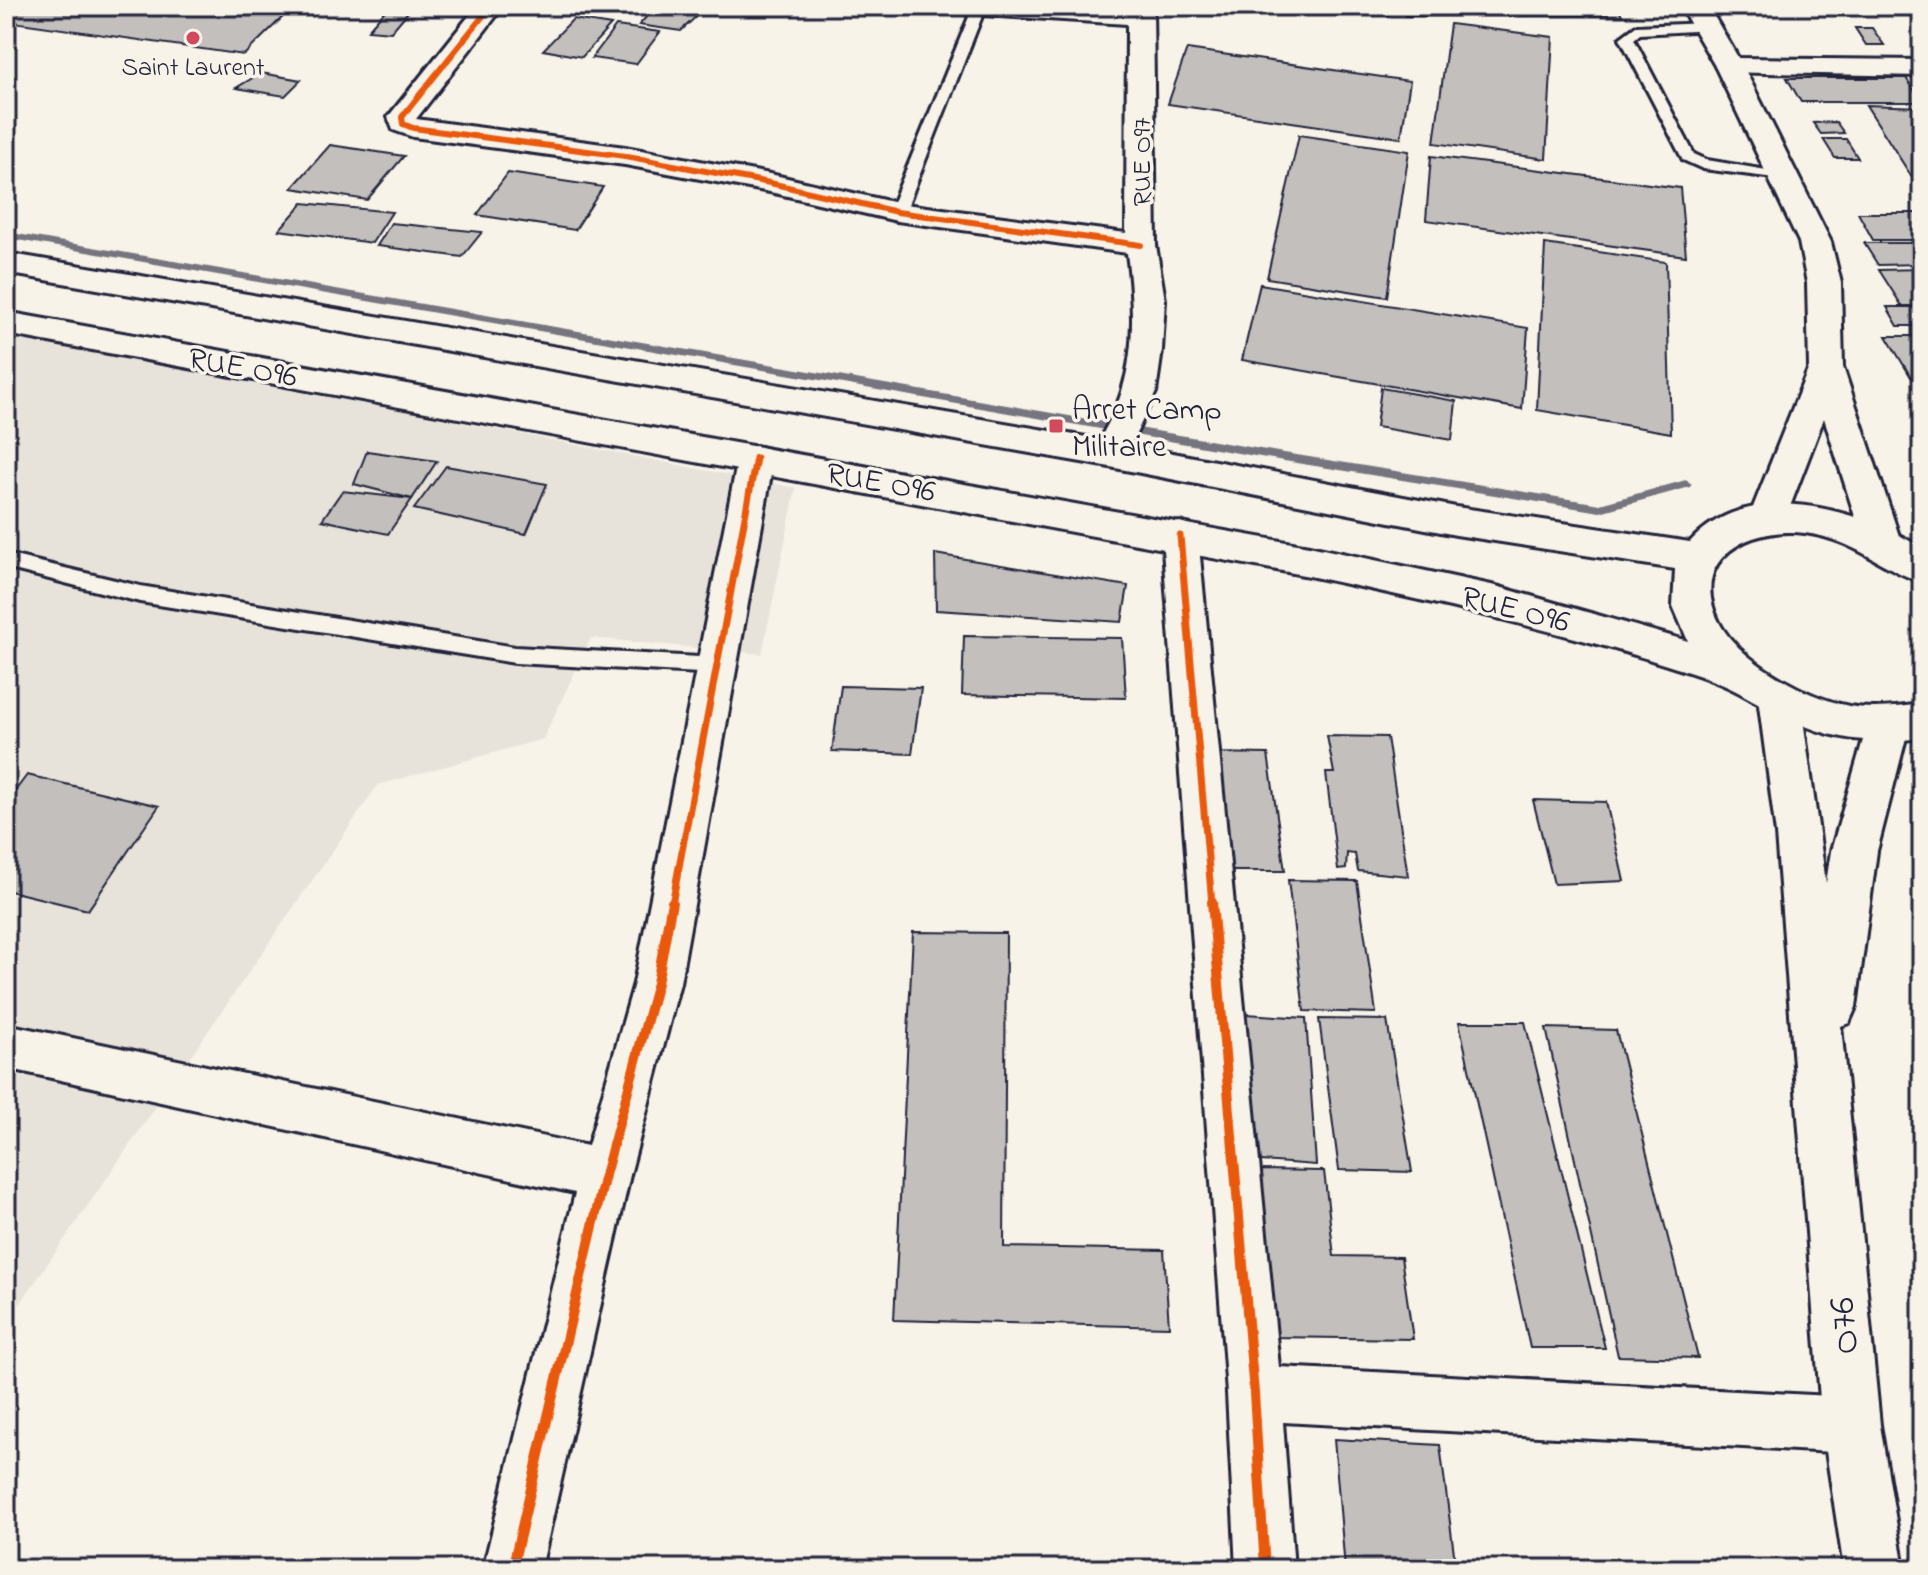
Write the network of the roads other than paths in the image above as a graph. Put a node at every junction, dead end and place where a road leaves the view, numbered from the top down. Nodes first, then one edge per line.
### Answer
1 (491, 6) edge
2 (973, 7) edge
3 (1140, 11) edge
4 (1700, 17) edge
5 (1729, 66) junction
6 (1922, 68) edge
7 (1785, 177) junction
8 (897, 212) junction
9 (1141, 245) junction
10 (6, 263) edge
11 (6, 323) edge
12 (1826, 367) junction
13 (1110, 454) junction
14 (756, 458) junction
15 (1767, 520) junction
16 (1180, 536) junction
17 (1882, 542) junction
18 (1699, 558) junction
19 (6, 561) edge
20 (1922, 567) edge
21 (718, 666) junction
22 (1762, 688) junction
23 (1905, 723) edge
24 (6, 1046) edge
25 (1822, 1081) junction
26 (605, 1175) junction
27 (1254, 1393) junction
28 (1851, 1425) junction
29 (512, 1569) edge
30 (1265, 1569) edge
31 (1874, 1569) edge

1 - 8 street
2 - 3 street
2 - 8 lane
3 - 9 street, RUE O97
4 - 5 main road
4 - 7 lane
5 - 6 street
5 - 7 main road
7 - 12 main road
8 - 9 street
9 - 13 street, RUE O97
10 - 13 main road, RUE O96
11 - 14 main road, RUE O96
12 - 15 main road
12 - 17 main road
13 - 18 main road, RUE O96
14 - 16 main road, RUE O96
14 - 21 street
15 - 17 main road
15 - 18 main road
16 - 22 main road, RUE O96
16 - 27 street
17 - 20 main road
18 - 22 main road
19 - 21 lane
21 - 26 street
22 - 23 main road, RUE O96
22 - 25 main road
23 - 25 main road
24 - 26 street
25 - 28 main road, O76
26 - 29 street
27 - 28 street
27 - 30 street
28 - 31 main road, O76

